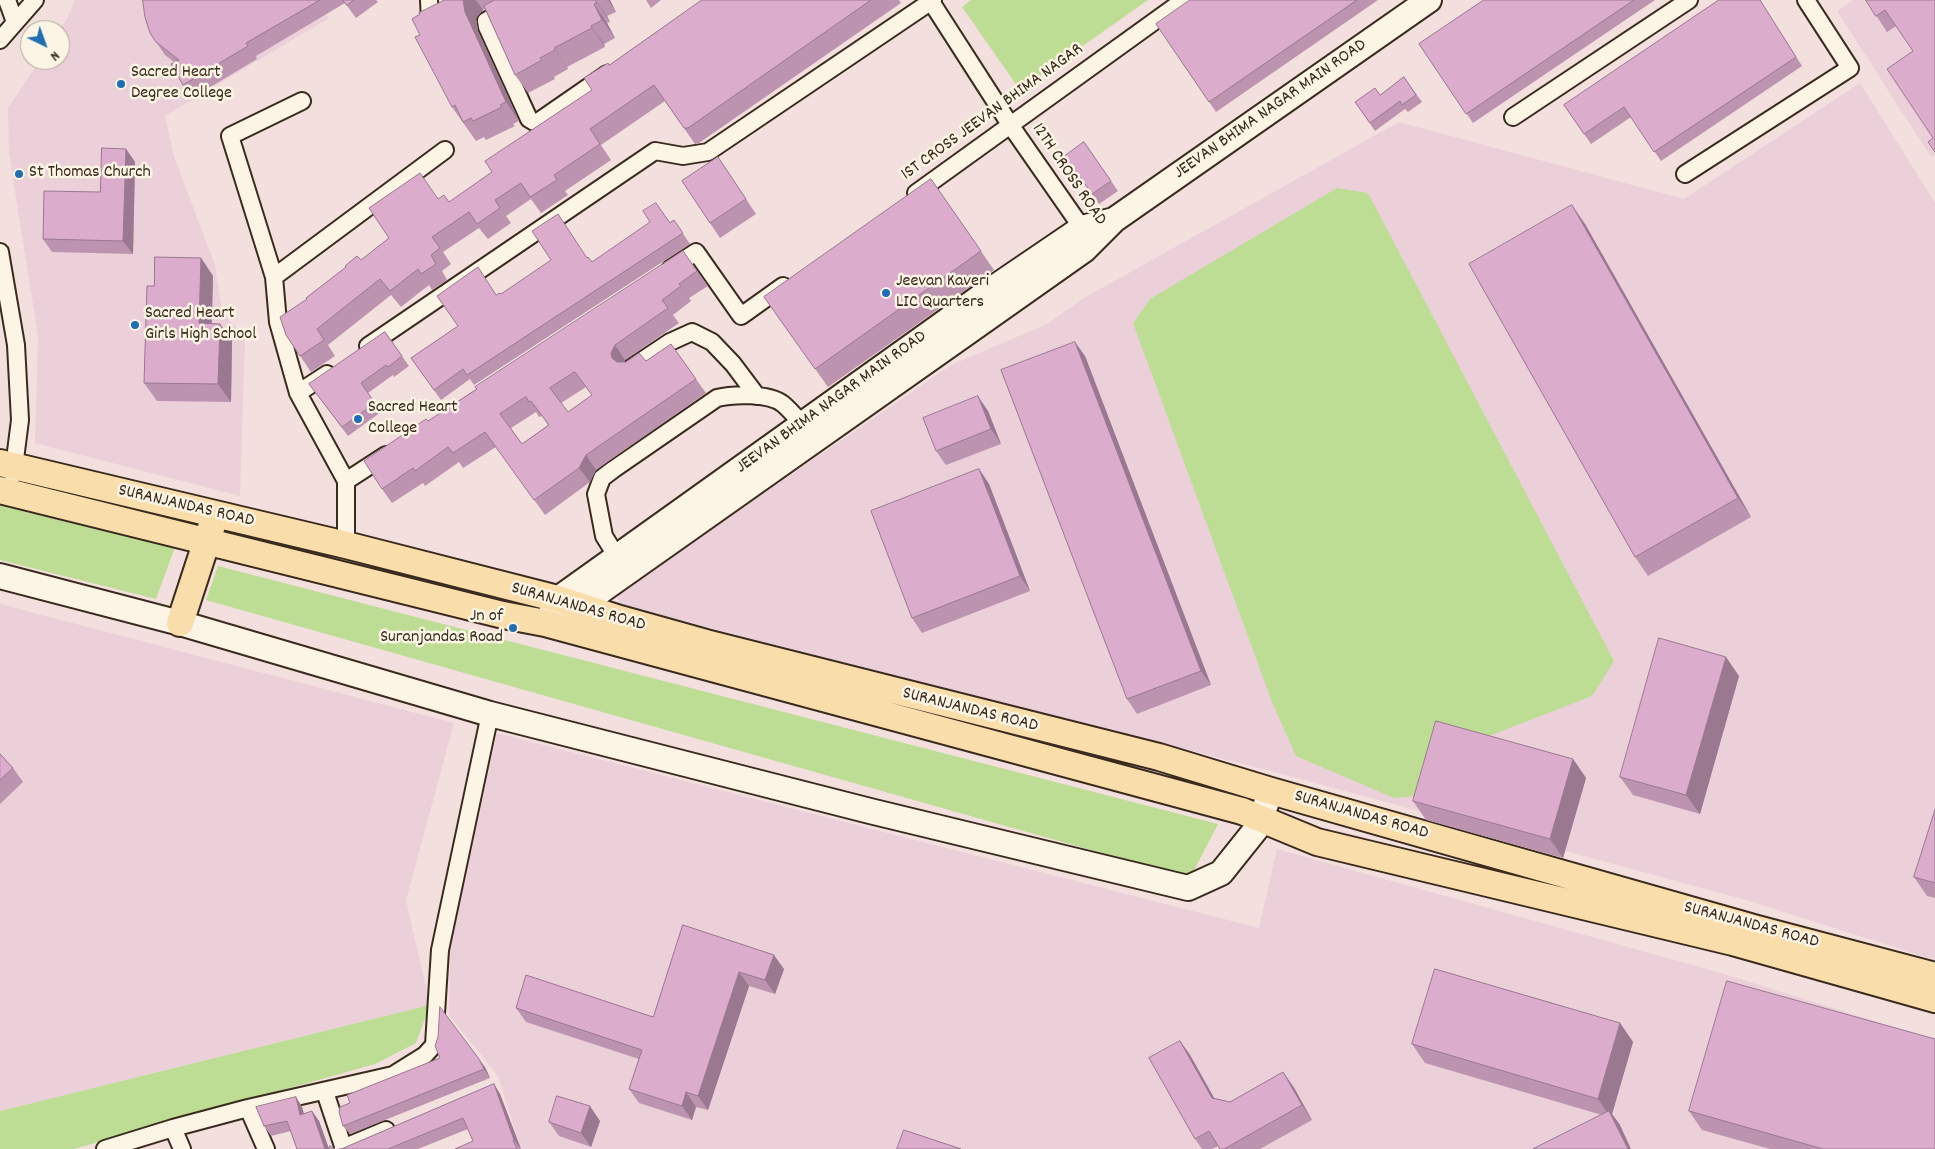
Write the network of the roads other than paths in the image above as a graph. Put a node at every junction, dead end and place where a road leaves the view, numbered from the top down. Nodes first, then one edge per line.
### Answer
1 (7, 0) edge
2 (35, 0) edge
3 (429, 0) edge
4 (522, 0) edge
5 (931, 0) edge
6 (1184, 0) edge
7 (1429, 0) edge
8 (1689, 0) edge
9 (1806, 0) edge
10 (430, 21) edge
11 (15, 22) junction
12 (0, 40) edge
13 (617, 67) edge
14 (302, 101) dead end
15 (1513, 116) dead end
16 (1011, 126) junction
17 (445, 150) dead end
18 (1685, 174) dead end
19 (900, 204) edge
20 (1086, 237) junction
21 (0, 252) edge
22 (274, 277) junction
23 (797, 277) edge
24 (654, 280) edge
25 (354, 355) edge
26 (338, 366) edge
27 (631, 368) edge
28 (298, 393) junction
29 (757, 396) junction
30 (802, 424) junction
31 (396, 448) edge
32 (8, 465) edge
33 (346, 481) junction
34 (4, 491) edge
35 (216, 515) junction
36 (206, 540) junction
37 (346, 545) junction
38 (617, 557) junction
39 (0, 576) edge
40 (562, 615) junction
41 (180, 623) junction
42 (490, 714) junction
43 (1271, 791) junction
44 (1260, 818) junction
45 (1935, 976) edge
46 (1935, 999) edge
47 (325, 1092) junction
48 (248, 1108) junction
49 (405, 1123) edge
50 (173, 1128) junction
51 (343, 1148) edge
52 (105, 1149) edge
53 (182, 1149) edge
54 (266, 1149) edge

1 - 11 street
2 - 11 street
3 - 10 street
4 - 13 street
5 - 16 street, 12TH CROSS ROAD
5 - 25 street
6 - 16 street, 1ST CROSS JEEVAN BHIMA NAGAR
7 - 20 main road, JEEVAN BHIMA NAGAR MAIN ROAD
8 - 15 street
9 - 18 street
11 - 12 street
14 - 22 street
16 - 19 street, 1ST CROSS JEEVAN BHIMA NAGAR
16 - 20 street, 12TH CROSS ROAD
17 - 22 street
20 - 30 main road, JEEVAN BHIMA NAGAR MAIN ROAD
20 - 40 main road, JEEVAN BHIMA NAGAR MAIN ROAD
21 - 32 street
22 - 28 street
23 - 24 street
26 - 28 street
27 - 29 street
28 - 33 street
29 - 30 street
29 - 38 street
30 - 38 main road, JEEVAN BHIMA NAGAR MAIN ROAD
31 - 33 street
32 - 34 street
32 - 35 main road, SURANJANDAS ROAD
33 - 37 street
34 - 36 main road, SURANJANDAS ROAD
35 - 36 main road
35 - 37 main road, SURANJANDAS ROAD
36 - 40 main road, SURANJANDAS ROAD
36 - 41 main road
37 - 40 main road, SURANJANDAS ROAD
38 - 40 main road, JEEVAN BHIMA NAGAR MAIN ROAD
39 - 41 main road
40 - 43 main road, SURANJANDAS ROAD
40 - 44 main road, SURANJANDAS ROAD
41 - 42 main road
42 - 44 main road
42 - 47 street
43 - 44 main road
43 - 45 main road, SURANJANDAS ROAD
44 - 46 main road, SURANJANDAS ROAD
47 - 48 street
47 - 51 street
48 - 50 street
48 - 54 street
49 - 51 street
50 - 52 street
50 - 53 street

